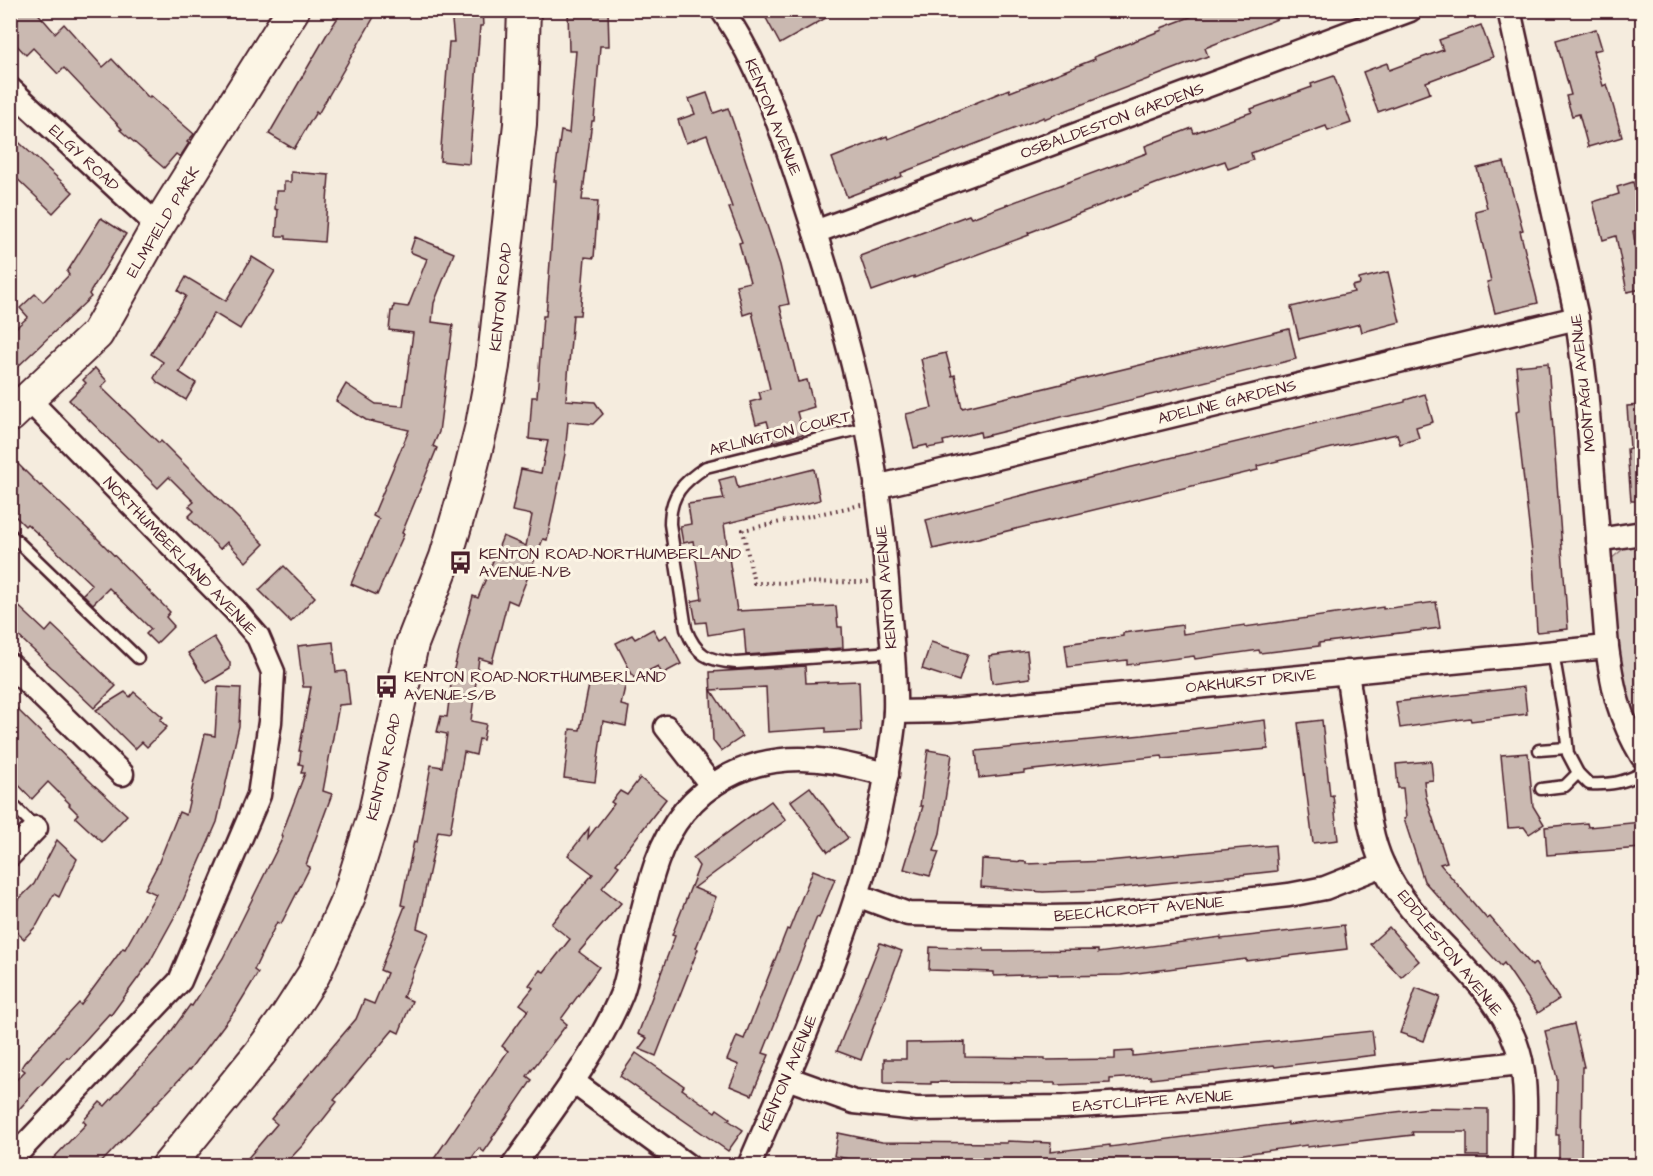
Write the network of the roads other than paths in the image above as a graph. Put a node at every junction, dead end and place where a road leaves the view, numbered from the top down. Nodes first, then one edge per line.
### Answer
1 (293, 10) edge
2 (722, 10) edge
3 (1410, 10) edge
4 (1509, 10) edge
5 (522, 19) edge
6 (10, 89) edge
7 (158, 226) junction
8 (815, 232) junction
9 (1577, 318) junction
10 (19, 408) edge
11 (867, 427) junction
12 (877, 494) junction
13 (1642, 533) edge
14 (10, 534) edge
15 (1598, 540) junction
16 (1607, 647) junction
17 (892, 652) junction
18 (1553, 652) junction
19 (138, 658) dead end
20 (10, 665) edge
21 (1347, 672) junction
22 (895, 712) junction
23 (666, 727) dead end
24 (1567, 748) junction
25 (1539, 750) dead end
26 (1642, 756) edge
27 (1578, 773) junction
28 (1642, 773) edge
29 (122, 774) dead end
30 (887, 774) junction
31 (712, 786) junction
32 (1541, 789) dead end
33 (10, 802) edge
34 (36, 828) joint
35 (10, 855) edge
36 (1383, 864) junction
37 (857, 895) junction
38 (1521, 1061) junction
39 (787, 1078) junction
40 (572, 1081) junction
41 (10, 1161) edge
42 (168, 1166) edge
43 (513, 1166) edge
44 (688, 1166) edge
45 (749, 1166) edge
46 (1524, 1166) edge

1 - 7 street, ELMFIELD PARK
2 - 8 street, KENTON AVENUE
3 - 8 street, OSBALDESTON GARDENS
4 - 9 street, MONTAGU AVENUE
5 - 42 street, KENTON ROAD
6 - 7 street, ELGY ROAD
7 - 10 street, ELMFIELD PARK
8 - 11 street, KENTON AVENUE
9 - 12 street, ADELINE GARDENS
9 - 15 street, MONTAGU AVENUE
10 - 41 street, NORTHUMBERLAND AVENUE
11 - 12 street, KENTON AVENUE
11 - 17 lane, ARLINGTON COURT
12 - 17 street, KENTON AVENUE
13 - 15 street
14 - 19 lane
15 - 16 street, MONTAGU AVENUE
16 - 18 street, OAKHURST DRIVE
16 - 26 street, MONTAGU AVENUE
17 - 22 street, KENTON AVENUE
18 - 21 street, OAKHURST DRIVE
18 - 24 lane
20 - 29 street
21 - 22 street, OAKHURST DRIVE
21 - 36 street, EDDLESTON AVENUE
22 - 30 street, KENTON AVENUE
23 - 31 street
24 - 25 lane
24 - 27 lane
27 - 28 lane
27 - 32 lane
30 - 31 street
30 - 37 street, KENTON AVENUE
31 - 40 street
33 - 34 lane
34 - 35 street
36 - 37 street, BEECHCROFT AVENUE
36 - 38 street, EDDLESTON AVENUE
37 - 39 street, KENTON AVENUE
38 - 39 street, EASTCLIFFE AVENUE
38 - 46 street, EDDLESTON AVENUE
39 - 45 street, KENTON AVENUE
40 - 43 street
40 - 44 street

